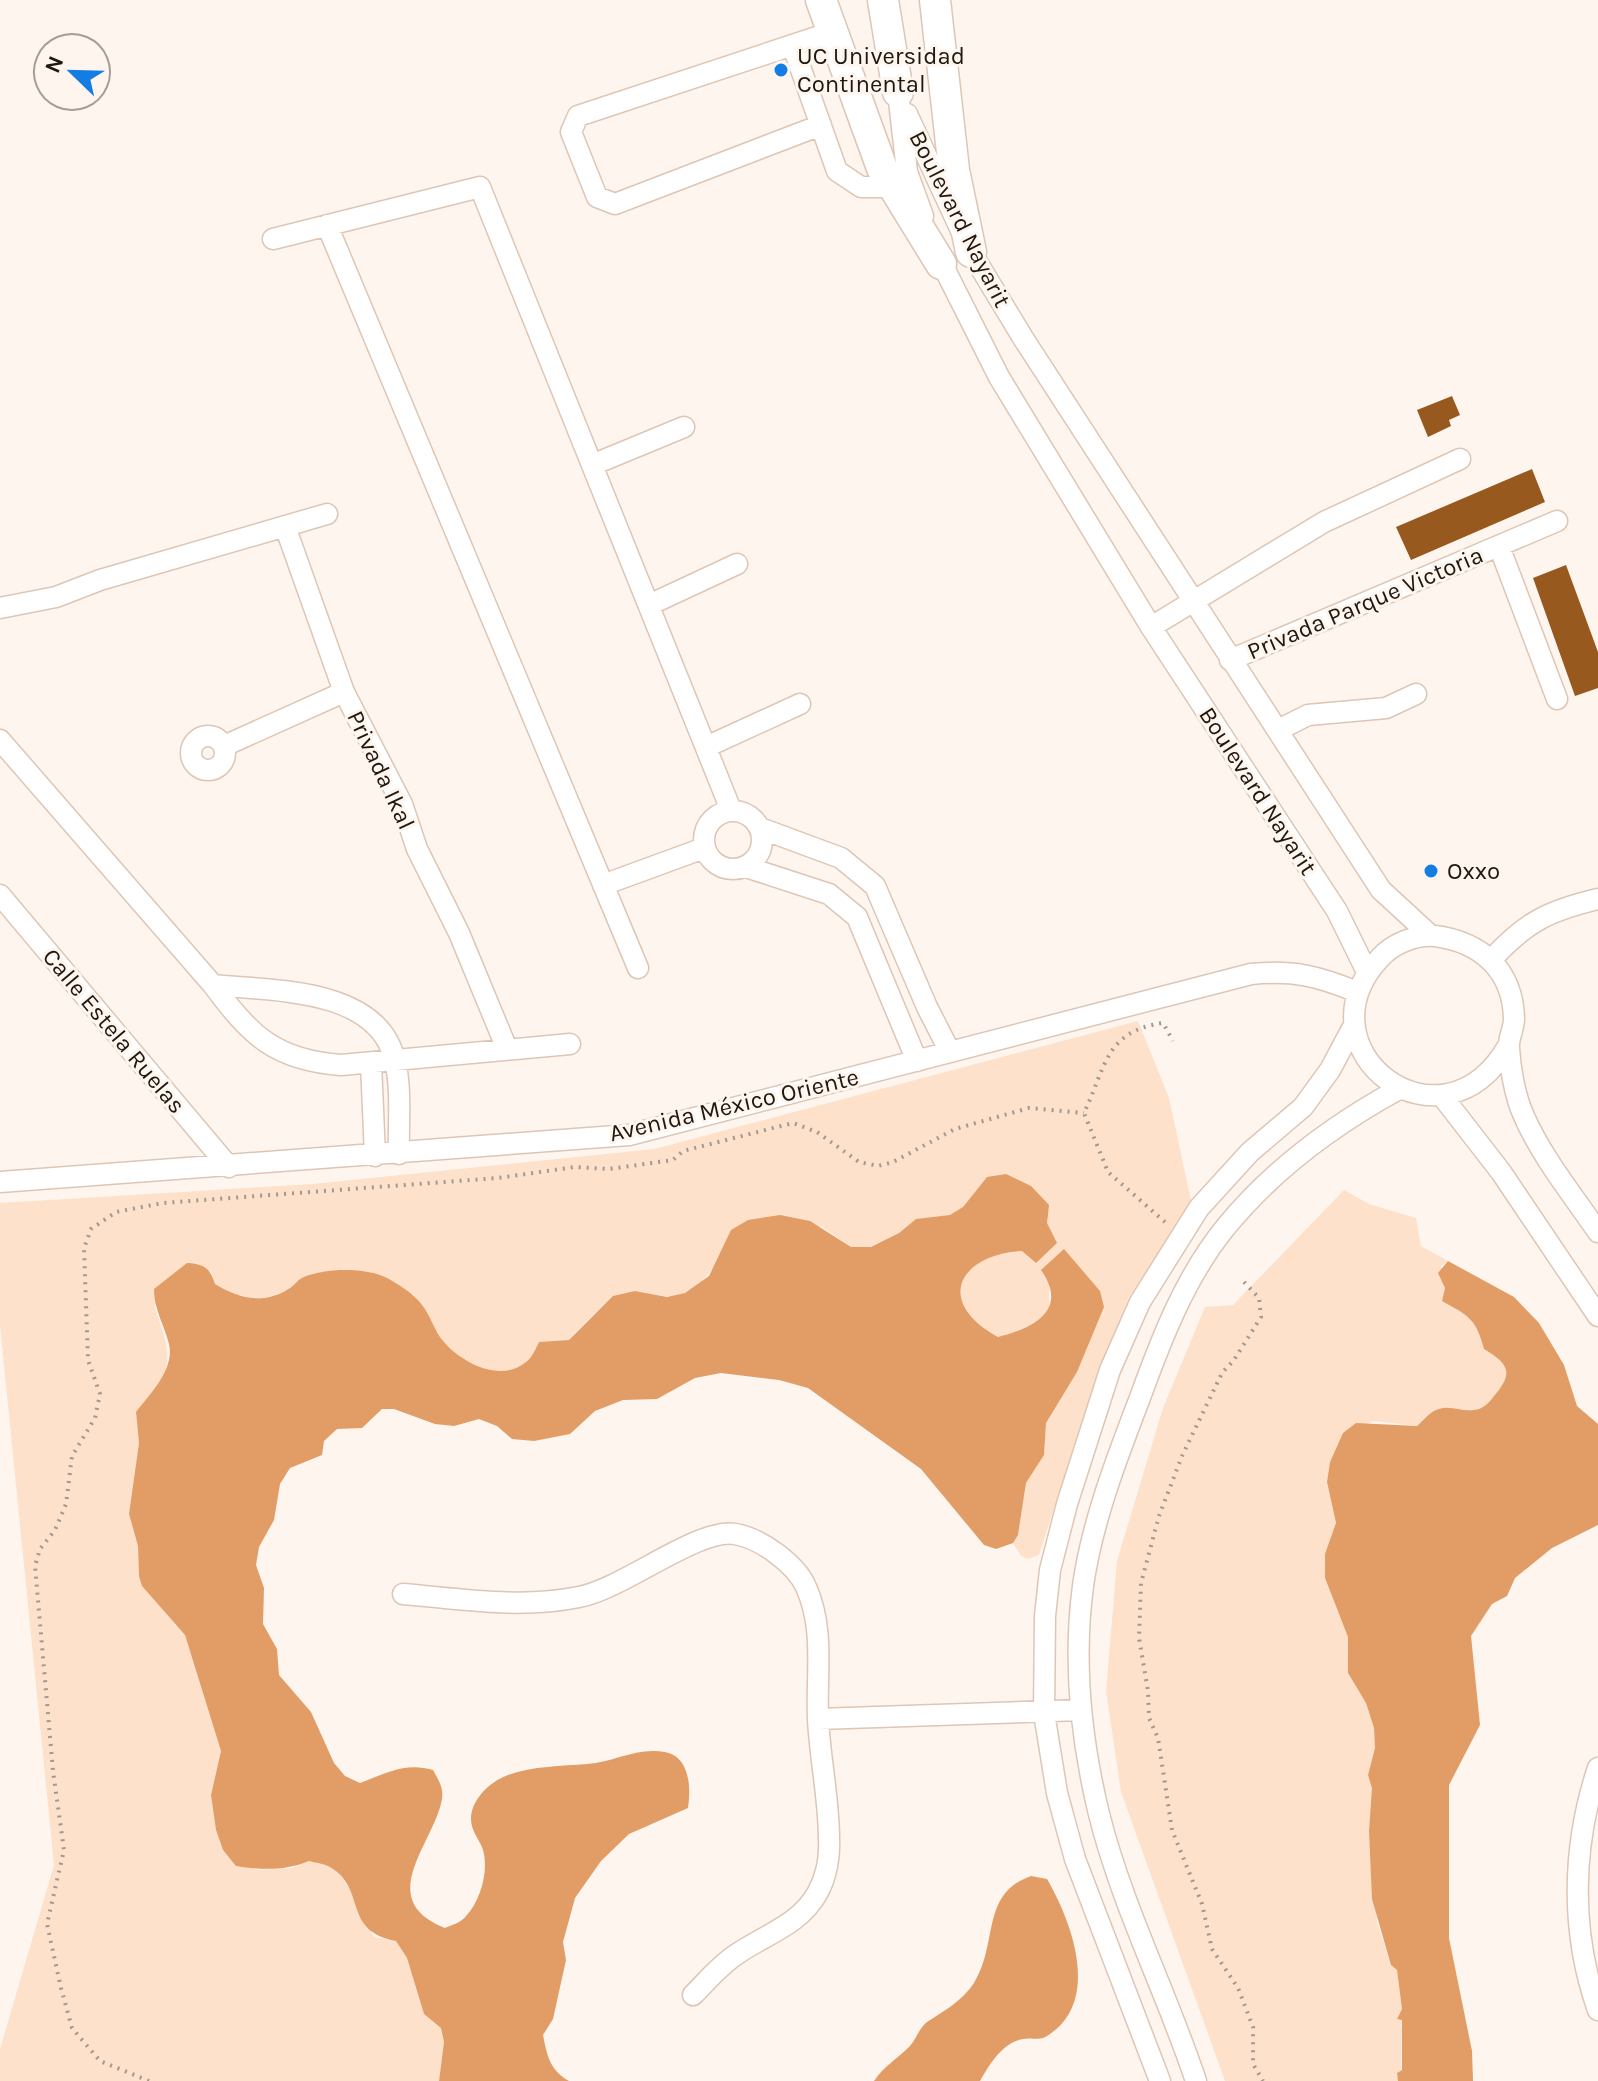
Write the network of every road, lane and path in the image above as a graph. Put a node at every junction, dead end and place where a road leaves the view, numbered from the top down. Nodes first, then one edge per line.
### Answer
1 (821, 0) edge
2 (883, 0) edge
3 (937, 0) edge
4 (832, 32) junction
5 (793, 47) junction
6 (898, 92) junction
7 (821, 125) junction
8 (893, 187) junction
9 (327, 225) junction
10 (273, 239) dead end
11 (971, 252) junction
12 (941, 264) junction
13 (684, 427) dead end
14 (1460, 459) dead end
15 (592, 465) junction
16 (327, 514) dead end
17 (1557, 521) dead end
18 (286, 529) junction
19 (1499, 546) junction
20 (737, 564) dead end
21 (1192, 602) junction
22 (649, 605) junction
23 (0, 608) edge
24 (1151, 627) junction
25 (1230, 660) junction
26 (344, 692) junction
27 (1416, 694) dead end
28 (1557, 699) dead end
29 (800, 704) dead end
30 (1278, 730) junction
31 (0, 740) edge
32 (224, 746) dead end
33 (706, 747) junction
34 (731, 810) junction
35 (760, 828) junction
36 (704, 848) junction
37 (746, 867) junction
38 (603, 885) junction
39 (0, 895) edge
40 (1598, 899) edge
41 (1430, 935) junction
42 (1492, 959) junction
43 (638, 968) dead end
44 (1367, 972) junction
45 (213, 985) junction
46 (1357, 992) junction
47 (1354, 1025) junction
48 (1173, 1041) dead end
49 (570, 1044) dead end
50 (1508, 1046) junction
51 (507, 1049) junction
52 (950, 1052) junction
53 (395, 1060) junction
54 (917, 1061) junction
55 (371, 1063) junction
56 (1399, 1089) junction
57 (1442, 1096) junction
58 (1084, 1113) junction
59 (399, 1154) junction
60 (375, 1156) junction
61 (229, 1167) junction
62 (0, 1182) edge
63 (1199, 1208) junction
64 (1165, 1222) dead end
65 (1224, 1229) junction
66 (1598, 1232) edge
67 (1244, 1282) dead end
68 (1598, 1316) edge
69 (403, 1594) dead end
70 (1081, 1710) junction
71 (1044, 1713) junction
72 (818, 1719) junction
73 (1598, 1768) edge
74 (693, 1995) dead end
75 (1598, 2010) edge
76 (149, 2081) edge
77 (1160, 2081) edge
78 (1196, 2081) edge
79 (1263, 2081) edge

1 - 4 highway
2 - 6 highway
3 - 11 highway
4 - 5 street
4 - 8 highway
5 - 7 street
5 - 7 street
6 - 11 street, Boulevard Nayarit
6 - 12 street, Boulevard Nayarit
7 - 8 street
8 - 12 highway
9 - 10 street
9 - 15 street
9 - 38 street
11 - 21 street, Boulevard Nayarit
12 - 24 street, Boulevard Nayarit
13 - 15 street
14 - 21 street
15 - 22 street
16 - 18 street
17 - 19 street, Privada Parque Victoria
18 - 23 street
18 - 26 street, Privada Ikal
19 - 25 street, Privada Parque Victoria
19 - 28 street, Privada Parque Victoria
20 - 22 street
21 - 24 street
21 - 25 street, Boulevard Nayarit
22 - 33 street
24 - 44 street, Boulevard Nayarit
25 - 30 street, Boulevard Nayarit
26 - 32 street
26 - 51 street, Privada Ikal
27 - 30 street
29 - 33 street
30 - 41 street, Boulevard Nayarit
31 - 45 street
33 - 34 street
34 - 35 street
34 - 36 street
35 - 37 street
35 - 52 street
36 - 37 street
36 - 38 street
37 - 54 street
38 - 43 street
39 - 61 street, Calle Estela Ruelas
40 - 42 street
41 - 42 street
41 - 44 street
42 - 50 street
44 - 46 street
45 - 53 street
45 - 55 street
46 - 47 street
46 - 52 street, Avenida México Oriente
47 - 56 street
47 - 63 street
48 - 58 path
49 - 51 street
50 - 57 street
50 - 66 street
51 - 53 street
52 - 54 street, Avenida México Oriente
53 - 55 street
53 - 59 street
54 - 59 street, Avenida México Oriente
55 - 60 street
56 - 57 street
56 - 65 street
57 - 68 street
58 - 64 path
58 - 76 path
59 - 60 street, Avenida México Oriente
60 - 61 street, Avenida México Oriente
61 - 62 street, Avenida México Oriente
63 - 65 street
63 - 71 street
65 - 70 street
67 - 79 path
69 - 72 street
70 - 71 street
70 - 78 street
71 - 72 street
71 - 77 street
72 - 74 street
73 - 75 street

